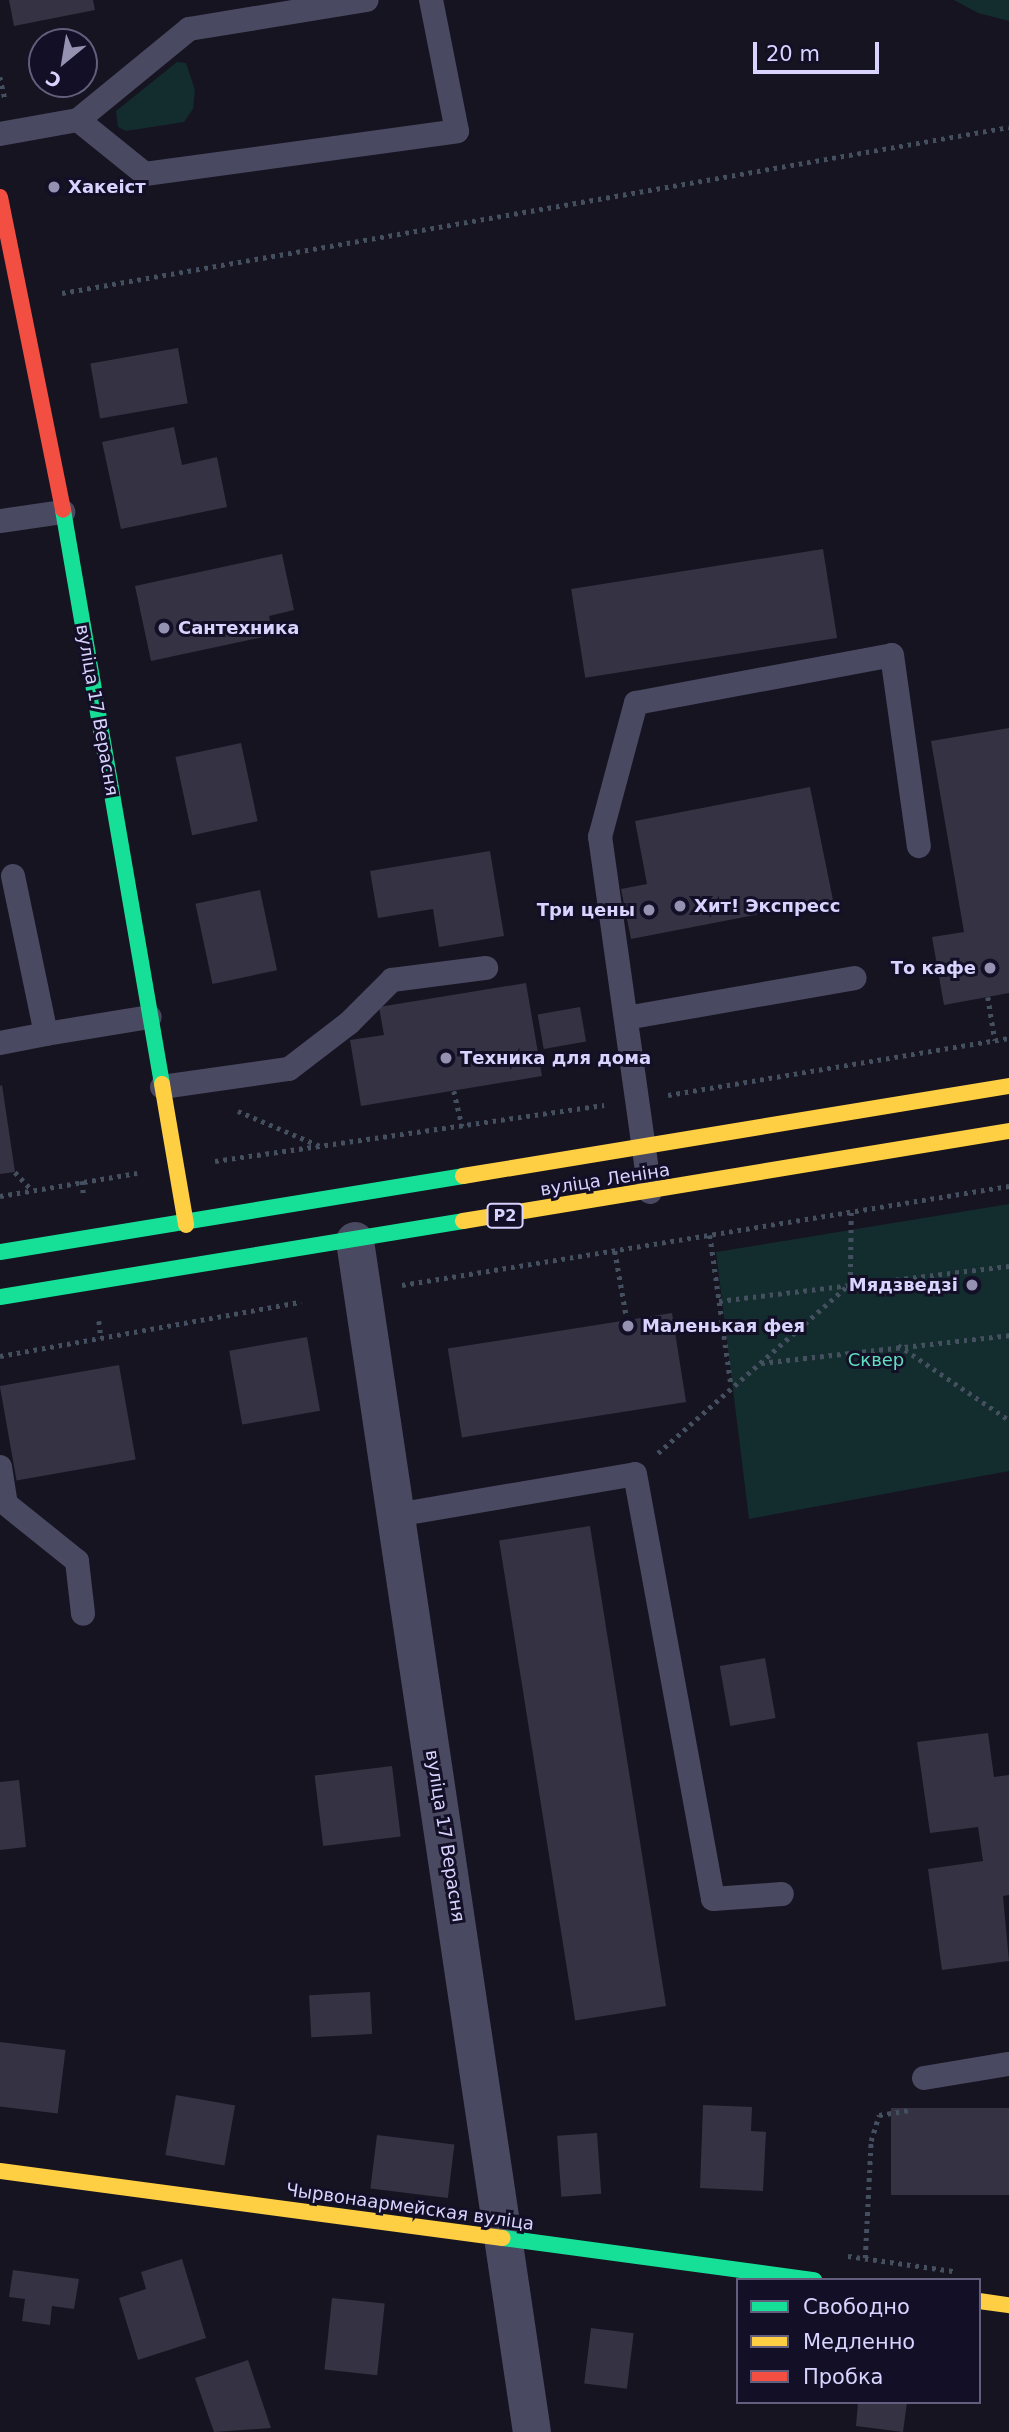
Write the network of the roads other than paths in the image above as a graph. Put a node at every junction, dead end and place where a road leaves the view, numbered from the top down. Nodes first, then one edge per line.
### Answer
1 (367, 0) edge
2 (431, 0) edge
3 (78, 120) junction
4 (0, 134) edge
5 (0, 197) edge
6 (63, 512) junction
7 (0, 521) edge
8 (919, 846) dead end
9 (13, 876) dead end
10 (486, 968) dead end
11 (855, 978) dead end
12 (150, 1017) junction
13 (626, 1017) junction
14 (46, 1034) junction
15 (0, 1043) edge
16 (1009, 1086) edge
17 (162, 1087) junction
18 (1009, 1131) edge
19 (644, 1149) junction
20 (650, 1192) junction
21 (350, 1217) junction
22 (186, 1225) junction
23 (0, 1252) edge
24 (193, 1266) junction
25 (0, 1297) edge
26 (0, 1467) edge
27 (396, 1515) junction
28 (83, 1614) dead end
29 (782, 1894) dead end
30 (1009, 2064) edge
31 (924, 2078) dead end
32 (0, 2171) edge
33 (503, 2238) junction
34 (799, 2278) edge
35 (981, 2301) edge
36 (1009, 2305) edge
37 (533, 2432) edge

1 - 3 lane
2 - 3 lane
3 - 4 lane
5 - 6 main road, вуліца 17 Верасня
6 - 7 lane
6 - 12 main road, вуліца 17 Верасня
8 - 13 lane
9 - 14 lane
10 - 17 lane
11 - 13 lane
12 - 14 lane
12 - 17 main road, вуліца 17 Верасня
13 - 19 lane
14 - 15 lane
16 - 19 main road, вуліца Леніна / Р2
17 - 22 main road, вуліца 17 Верасня
18 - 20 main road, вуліца Леніна / Р2
19 - 20 lane
19 - 21 main road, вуліца Леніна / Р2
20 - 21 main road, вуліца Леніна / Р2
21 - 22 main road, вуліца Леніна / Р2
21 - 24 main road, вуліца Леніна / Р2
21 - 27 street, вуліца 17 Верасня
22 - 23 main road, вуліца Леніна / Р2
22 - 24 main road, вуліца 17 Верасня
24 - 25 main road, вуліца Леніна / Р2
26 - 28 lane
27 - 29 lane
27 - 33 street, вуліца 17 Верасня
30 - 31 lane
32 - 33 main road, Чырвонаармейская вуліца
33 - 34 main road, Чырвонаармейская вуліца
33 - 37 street, вуліца 17 Верасня
35 - 36 main road

